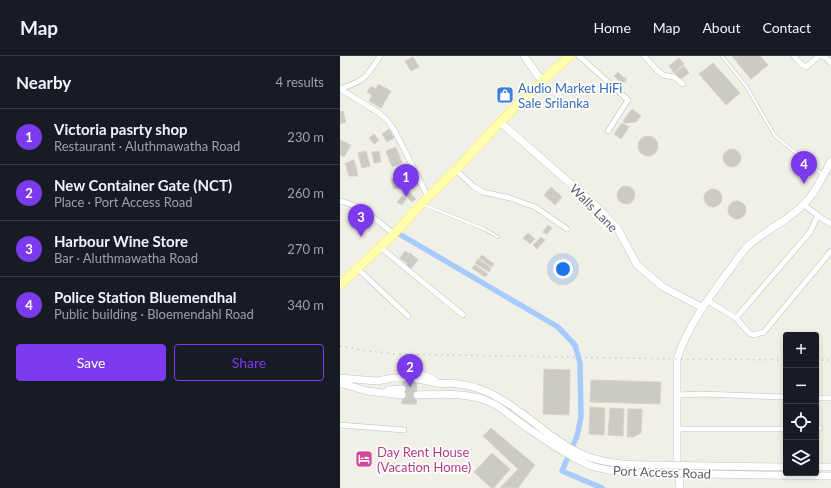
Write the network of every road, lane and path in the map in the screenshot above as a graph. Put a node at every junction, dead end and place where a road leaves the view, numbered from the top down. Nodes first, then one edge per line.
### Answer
1 (380, 56) edge
2 (524, 56) edge
3 (570, 56) edge
4 (580, 56) edge
5 (644, 56) edge
6 (722, 56) edge
7 (794, 56) edge
8 (821, 56) edge
9 (831, 63) edge
10 (542, 81) junction
11 (683, 84) dead end
12 (340, 89) edge
13 (500, 122) junction
14 (608, 131) dead end
15 (831, 161) edge
16 (456, 170) junction
17 (823, 176) junction
18 (428, 198) junction
19 (340, 201) edge
20 (422, 204) junction
21 (804, 205) junction
22 (818, 215) junction
23 (831, 224) edge
24 (567, 229) dead end
25 (394, 234) junction
26 (498, 237) dead end
27 (380, 247) junction
28 (831, 251) edge
29 (357, 268) junction
30 (340, 285) edge
31 (708, 301) junction
32 (703, 308) junction
33 (463, 315) dead end
34 (408, 316) dead end
35 (736, 318) junction
36 (340, 378) edge
37 (340, 383) edge
38 (439, 384) junction
39 (417, 387) junction
40 (677, 395) junction
41 (783, 397) edge
42 (819, 398) edge
43 (831, 398) edge
44 (340, 425) edge
45 (783, 428) edge
46 (677, 429) junction
47 (404, 430) dead end
48 (555, 442) junction
49 (783, 467) edge
50 (819, 467) edge
51 (831, 468) edge
52 (658, 469) junction
53 (708, 470) junction
54 (831, 476) edge
55 (680, 488) edge

1 - 12 street
2 - 10 main road
3 - 10 main road
4 - 14 street
5 - 11 street
6 - 17 lane
7 - 8 street
8 - 9 street
10 - 13 main road
12 - 18 street
13 - 16 main road
13 - 32 main road, Walls Lane
15 - 17 main road
16 - 18 main road
16 - 24 street
17 - 21 main road
18 - 20 main road
19 - 25 street
20 - 25 main road
20 - 26 lane
21 - 22 street
21 - 31 main road
22 - 23 street
22 - 35 street
25 - 27 main road
27 - 29 main road
27 - 33 street
28 - 35 street
29 - 30 main road
29 - 34 street
31 - 32 main road
31 - 35 street
32 - 40 main road
36 - 37 main road
38 - 39 main road, Port Access Road
38 - 39 main road
38 - 48 main road, Port Access Road
39 - 48 main road, Port Access Road
40 - 41 street
40 - 46 main road
42 - 43 street
44 - 47 street
45 - 46 street
46 - 55 main road
48 - 52 main road, Port Access Road
48 - 52 main road, Port Access Road
49 - 53 main road, Port Access Road
50 - 51 main road
52 - 53 main road, Port Access Road, bridge
53 - 54 main road, Port Access Road

